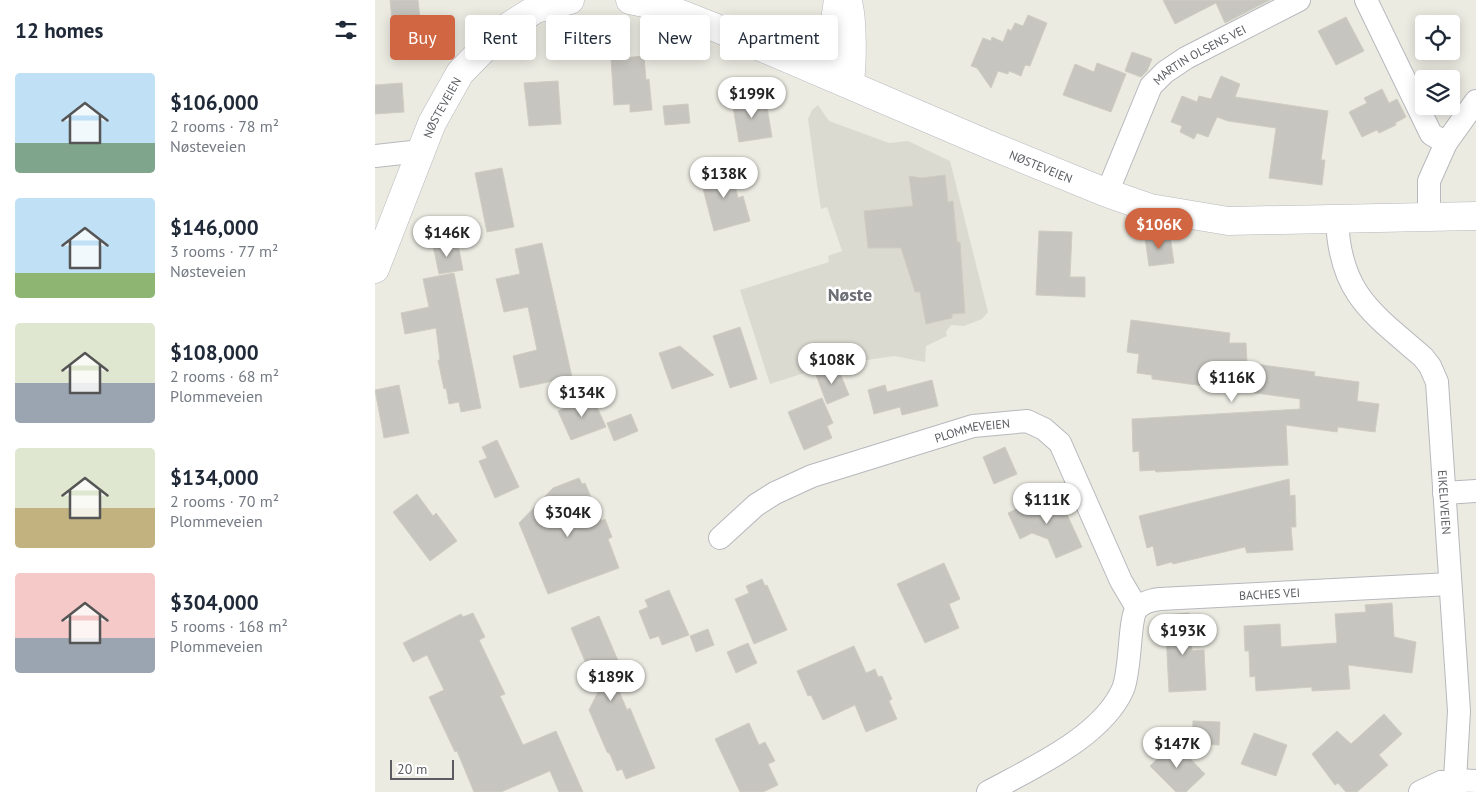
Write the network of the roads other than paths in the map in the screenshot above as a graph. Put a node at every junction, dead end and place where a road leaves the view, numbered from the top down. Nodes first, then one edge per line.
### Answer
1 (570, 0) edge
2 (630, 0) edge
3 (838, 0) edge
4 (847, 0) edge
5 (1299, 0) edge
6 (1366, 0) edge
7 (821, 71) junction
8 (849, 84) junction
9 (1476, 101) edge
10 (1446, 143) junction
11 (421, 151) junction
12 (375, 156) edge
13 (1107, 193) junction
14 (1476, 216) edge
15 (1429, 218) junction
16 (1337, 220) junction
17 (375, 269) edge
18 (1476, 492) edge
19 (1444, 493) junction
20 (720, 538) dead end
21 (1450, 584) junction
22 (1137, 608) junction
23 (1462, 784) edge
24 (988, 792) edge
25 (1420, 792) edge

1 - 11 main road, NØSTEVEIEN
2 - 7 main road, NØSTEVEIEN
3 - 7 main road
4 - 8 main road
5 - 13 street, MARTIN OLSENS VEI
6 - 10 street
7 - 8 main road, NØSTEVEIEN
8 - 13 main road, NØSTEVEIEN
9 - 10 street
10 - 15 street
11 - 12 street
11 - 17 main road, NØSTEVEIEN
13 - 16 main road, NØSTEVEIEN
14 - 15 main road, NØSTEVEIEN
15 - 16 main road, NØSTEVEIEN
16 - 19 street, EIKELIVEIEN
18 - 19 street
19 - 21 street, EIKELIVEIEN
20 - 22 street, PLOMMEVEIEN
21 - 22 street, BACHES VEI
21 - 23 street, EIKELIVEIEN
22 - 24 street
23 - 25 street, EIKELIVEIEN

